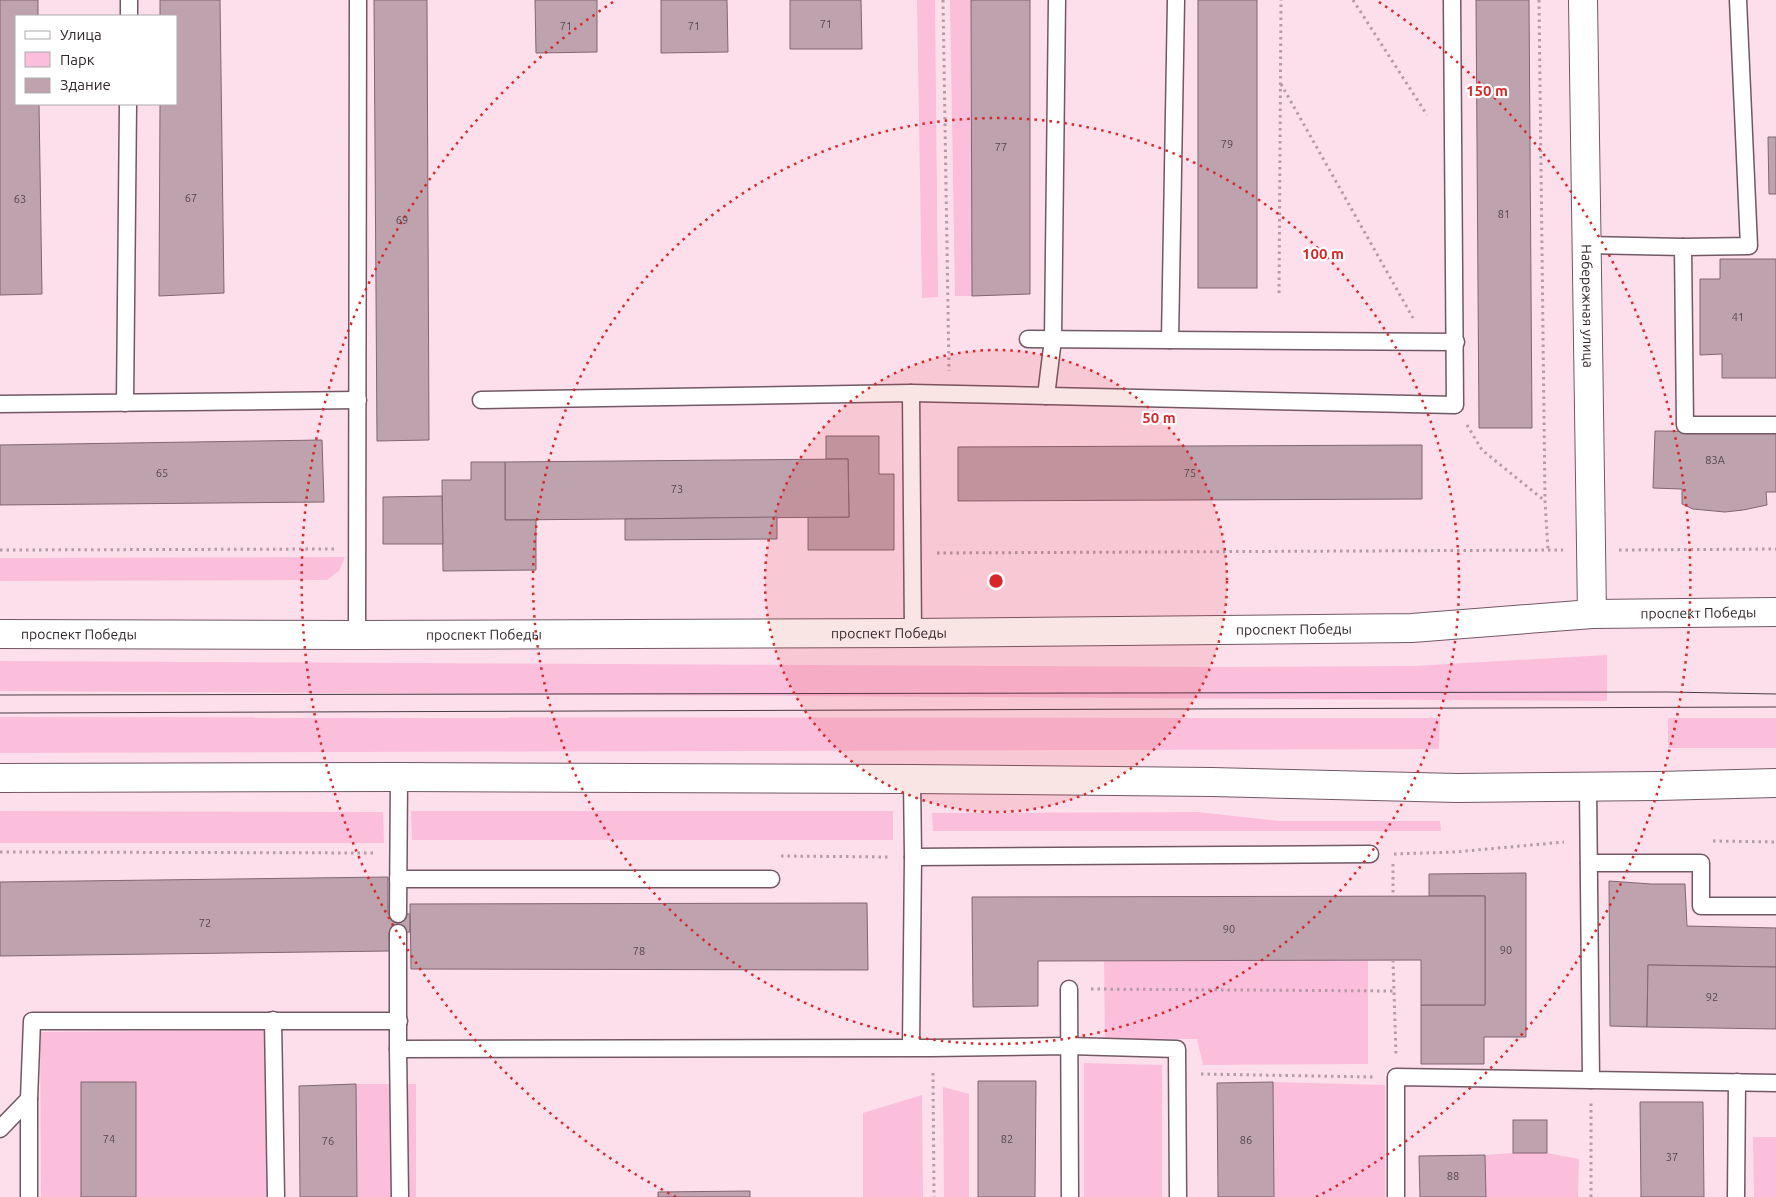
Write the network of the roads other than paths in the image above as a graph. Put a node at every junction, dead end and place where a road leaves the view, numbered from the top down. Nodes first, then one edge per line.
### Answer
1 (130, 0) edge
2 (358, 0) edge
3 (1056, 0) edge
4 (1176, 0) edge
5 (1452, 0) edge
6 (1582, 0) edge
7 (1738, 0) edge
8 (129, 15) edge
9 (128, 105) edge
10 (1586, 246) junction
11 (1683, 247) junction
12 (1028, 339) dead end
13 (1053, 339) junction
14 (1170, 340) junction
15 (1456, 342) junction
16 (911, 393) junction
17 (1046, 396) junction
18 (358, 400) junction
19 (481, 400) dead end
20 (125, 403) junction
21 (0, 404) edge
22 (1776, 425) edge
23 (1776, 612) edge
24 (1592, 614) junction
25 (913, 633) junction
26 (0, 634) edge
27 (357, 635) junction
28 (399, 776) junction
29 (0, 778) edge
30 (912, 779) junction
31 (1776, 783) edge
32 (1588, 787) junction
33 (1370, 854) dead end
34 (913, 858) junction
35 (1589, 863) junction
36 (398, 879) junction
37 (771, 879) dead end
38 (1776, 906) edge
39 (398, 914) dead end
40 (398, 933) dead end
41 (1068, 989) road end
42 (273, 1020) junction
43 (398, 1021) junction
44 (1069, 1046) junction
45 (911, 1048) junction
46 (398, 1049) junction
47 (1592, 1080) junction
48 (1737, 1082) junction
49 (1776, 1083) edge
50 (29, 1099) junction
51 (0, 1129) edge
52 (29, 1197) edge
53 (276, 1197) edge
54 (400, 1197) edge
55 (1070, 1197) edge
56 (1178, 1197) edge
57 (1396, 1197) edge
58 (1736, 1197) edge

1 - 8 lane
2 - 18 lane
3 - 13 lane
4 - 14 lane
5 - 15 lane
6 - 10 main road, Набережная улица
7 - 11 lane
9 - 20 lane
10 - 11 lane
10 - 24 main road, Набережная улица
11 - 22 lane
12 - 13 lane
13 - 14 lane
13 - 17 lane
14 - 15 lane
15 - 17 lane
16 - 17 lane
16 - 19 lane
16 - 25 lane
18 - 20 lane
18 - 27 lane
20 - 21 lane
23 - 24 main road, проспект Победы
24 - 25 main road, проспект Победы
25 - 27 main road, проспект Победы
26 - 27 main road, проспект Победы
28 - 29 main road
28 - 30 main road
28 - 36 lane
30 - 32 main road
30 - 34 lane
31 - 32 main road
32 - 35 lane
33 - 34 lane
34 - 45 lane
35 - 38 lane
35 - 47 lane
36 - 37 lane
36 - 39 lane
40 - 43 lane
41 - 44 lane
42 - 43 lane
42 - 50 lane
42 - 53 lane
43 - 46 lane
44 - 45 lane
44 - 55 lane
44 - 56 lane
45 - 46 lane
46 - 54 lane
47 - 48 lane
47 - 57 lane
48 - 49 lane
48 - 58 lane
50 - 51 lane
50 - 52 lane

